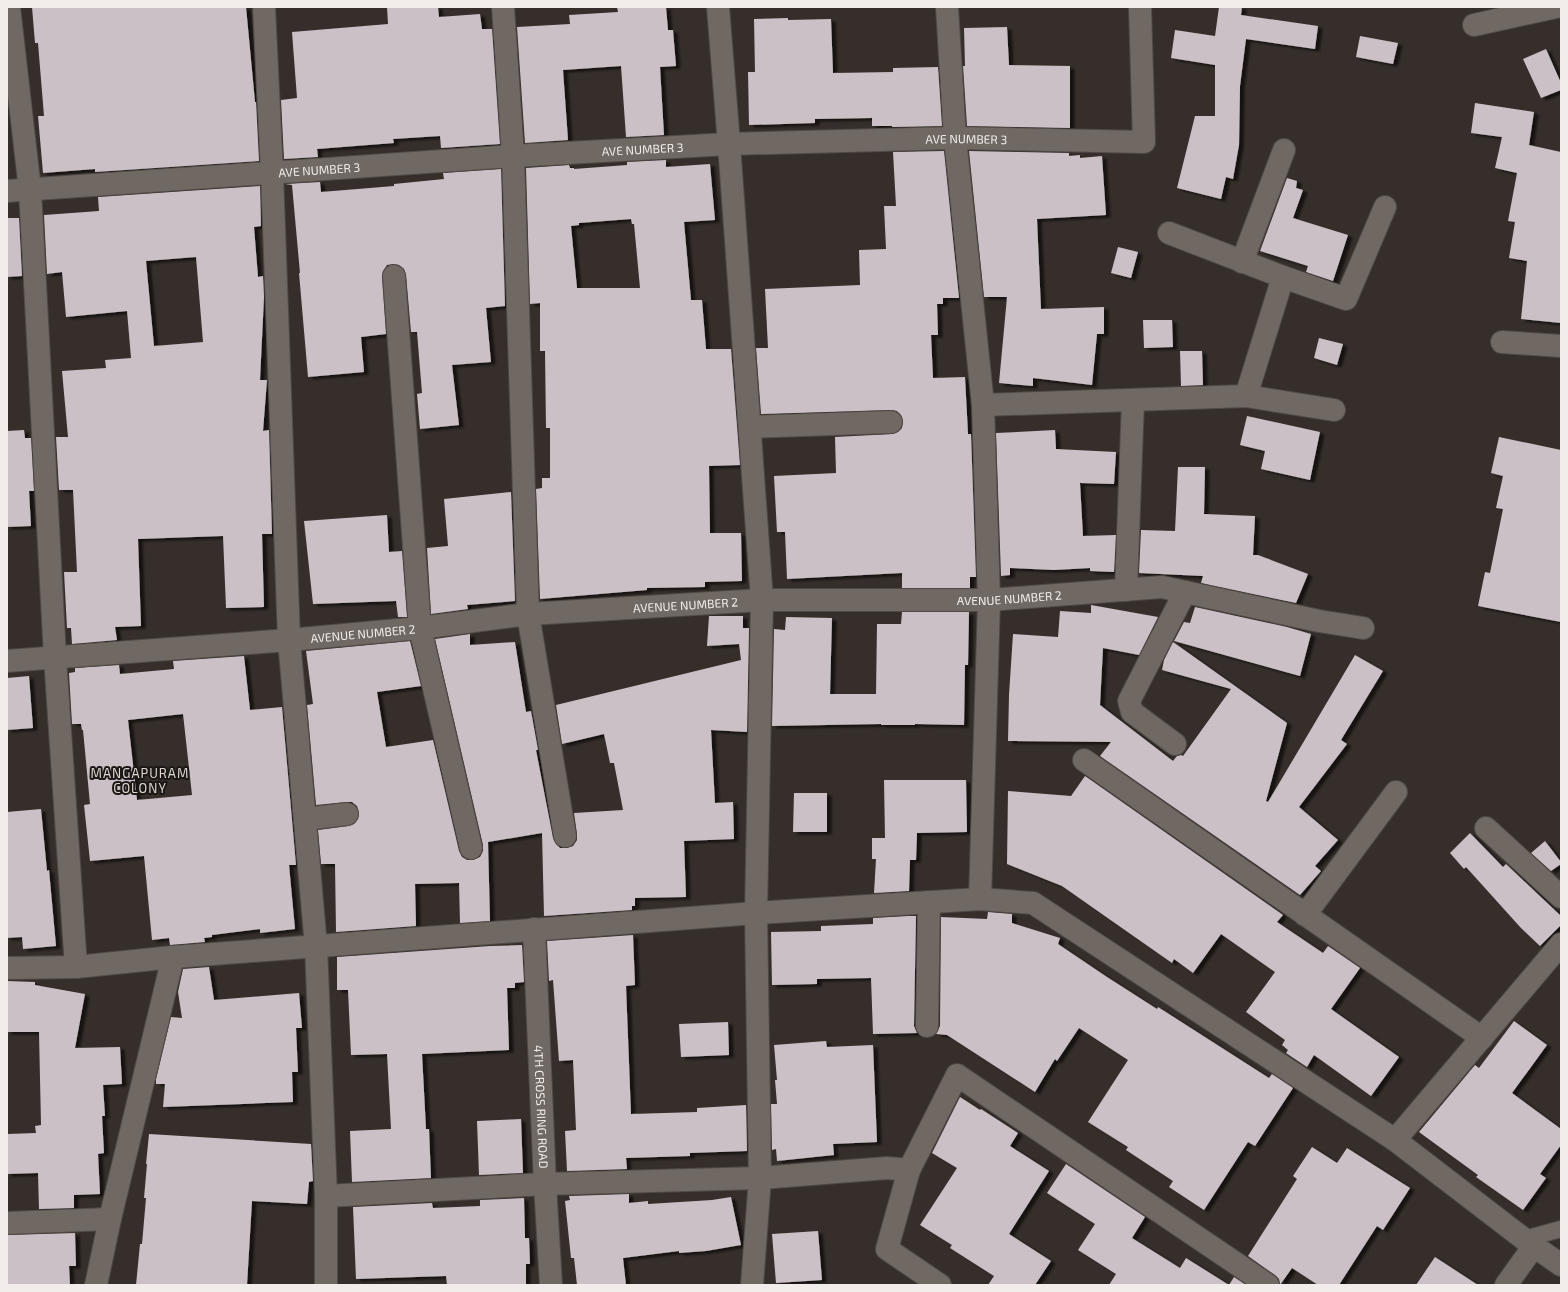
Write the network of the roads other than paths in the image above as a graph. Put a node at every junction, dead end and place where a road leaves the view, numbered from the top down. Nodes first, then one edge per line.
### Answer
1 (9, 7) edge
2 (264, 7) edge
3 (503, 7) edge
4 (718, 7) edge
5 (947, 7) edge
6 (1140, 7) edge
7 (1556, 7) edge
8 (1474, 25) dead end
9 (955, 138) junction
10 (729, 144) junction
11 (1284, 150) dead end
12 (513, 156) junction
13 (272, 173) junction
14 (30, 190) junction
15 (7, 192) edge
16 (1385, 207) dead end
17 (1169, 233) dead end
18 (1242, 262) junction
19 (394, 276) dead end
20 (1282, 278) junction
21 (1502, 342) dead end
22 (1561, 346) edge
23 (1246, 396) junction
24 (1133, 400) junction
25 (983, 405) junction
26 (1334, 410) dead end
27 (891, 422) dead end
28 (750, 427) junction
29 (1126, 590) junction
30 (1185, 592) junction
31 (762, 600) junction
32 (989, 600) junction
33 (528, 614) junction
34 (420, 628) junction
35 (1363, 628) dead end
36 (289, 640) junction
37 (56, 657) junction
38 (7, 662) edge
39 (1175, 744) dead end
40 (1084, 760) dead end
41 (1396, 792) dead end
42 (347, 814) dead end
43 (305, 819) junction
44 (1486, 828) dead end
45 (565, 836) dead end
46 (471, 848) dead end
47 (1561, 897) edge
48 (980, 899) junction
49 (929, 902) junction
50 (756, 913) junction
51 (1305, 915) junction
52 (534, 929) junction
53 (1561, 944) edge
54 (316, 946) junction
55 (173, 956) junction
56 (76, 967) junction
57 (7, 968) edge
58 (927, 1026) dead end
59 (1482, 1038) junction
60 (1395, 1140) junction
61 (909, 1170) junction
62 (760, 1178) junction
63 (545, 1184) junction
64 (326, 1196) junction
65 (110, 1219) junction
66 (7, 1223) edge
67 (1561, 1230) edge
68 (1529, 1243) junction
69 (1561, 1265) edge
70 (96, 1285) edge
71 (326, 1285) edge
72 (551, 1285) edge
73 (752, 1285) edge
74 (940, 1285) edge
75 (1268, 1285) edge
76 (1506, 1285) edge

1 - 14 street
2 - 13 street
3 - 12 street
4 - 10 street
5 - 9 street
6 - 9 street, AVE NUMBER 3
7 - 8 street
9 - 10 street, AVE NUMBER 3
9 - 25 street
10 - 12 street, AVE NUMBER 3
10 - 28 street
11 - 18 street
12 - 13 street, AVE NUMBER 3
12 - 33 street
13 - 14 street, AVE NUMBER 3
13 - 36 street
14 - 15 street, AVE NUMBER 3
14 - 37 street
16 - 20 street
17 - 18 street
18 - 20 street
19 - 34 street
20 - 23 street
21 - 22 street
23 - 24 street
23 - 26 street
24 - 25 street
24 - 29 street
25 - 32 street
27 - 28 street
28 - 31 street
29 - 30 street, AVENUE NUMBER 2
29 - 32 street, AVENUE NUMBER 2
30 - 35 street, AVENUE NUMBER 2
30 - 39 street
31 - 32 street, AVENUE NUMBER 2
31 - 33 street, AVENUE NUMBER 2
31 - 50 street
32 - 48 street
33 - 34 street, AVENUE NUMBER 2
33 - 45 street
34 - 36 street, AVENUE NUMBER 2
34 - 46 street
36 - 37 street, AVENUE NUMBER 2
36 - 43 street
37 - 38 street, AVENUE NUMBER 2
37 - 56 street
40 - 51 street
41 - 51 street
42 - 43 street
43 - 54 street
44 - 47 street
48 - 49 street
48 - 60 street
49 - 50 street
49 - 58 street
50 - 52 street
50 - 62 street
51 - 59 street
52 - 54 street
52 - 63 street, 4TH CROSS RING ROAD
53 - 59 street
54 - 55 street
54 - 64 street
55 - 56 street
55 - 65 street
56 - 57 street
59 - 60 street
60 - 68 street
61 - 62 street
61 - 74 street
61 - 75 street
62 - 63 street
62 - 73 street
63 - 64 street
63 - 72 street, 4TH CROSS RING ROAD
64 - 71 street
65 - 66 street
65 - 70 street
67 - 68 lane
68 - 69 street
68 - 76 street

